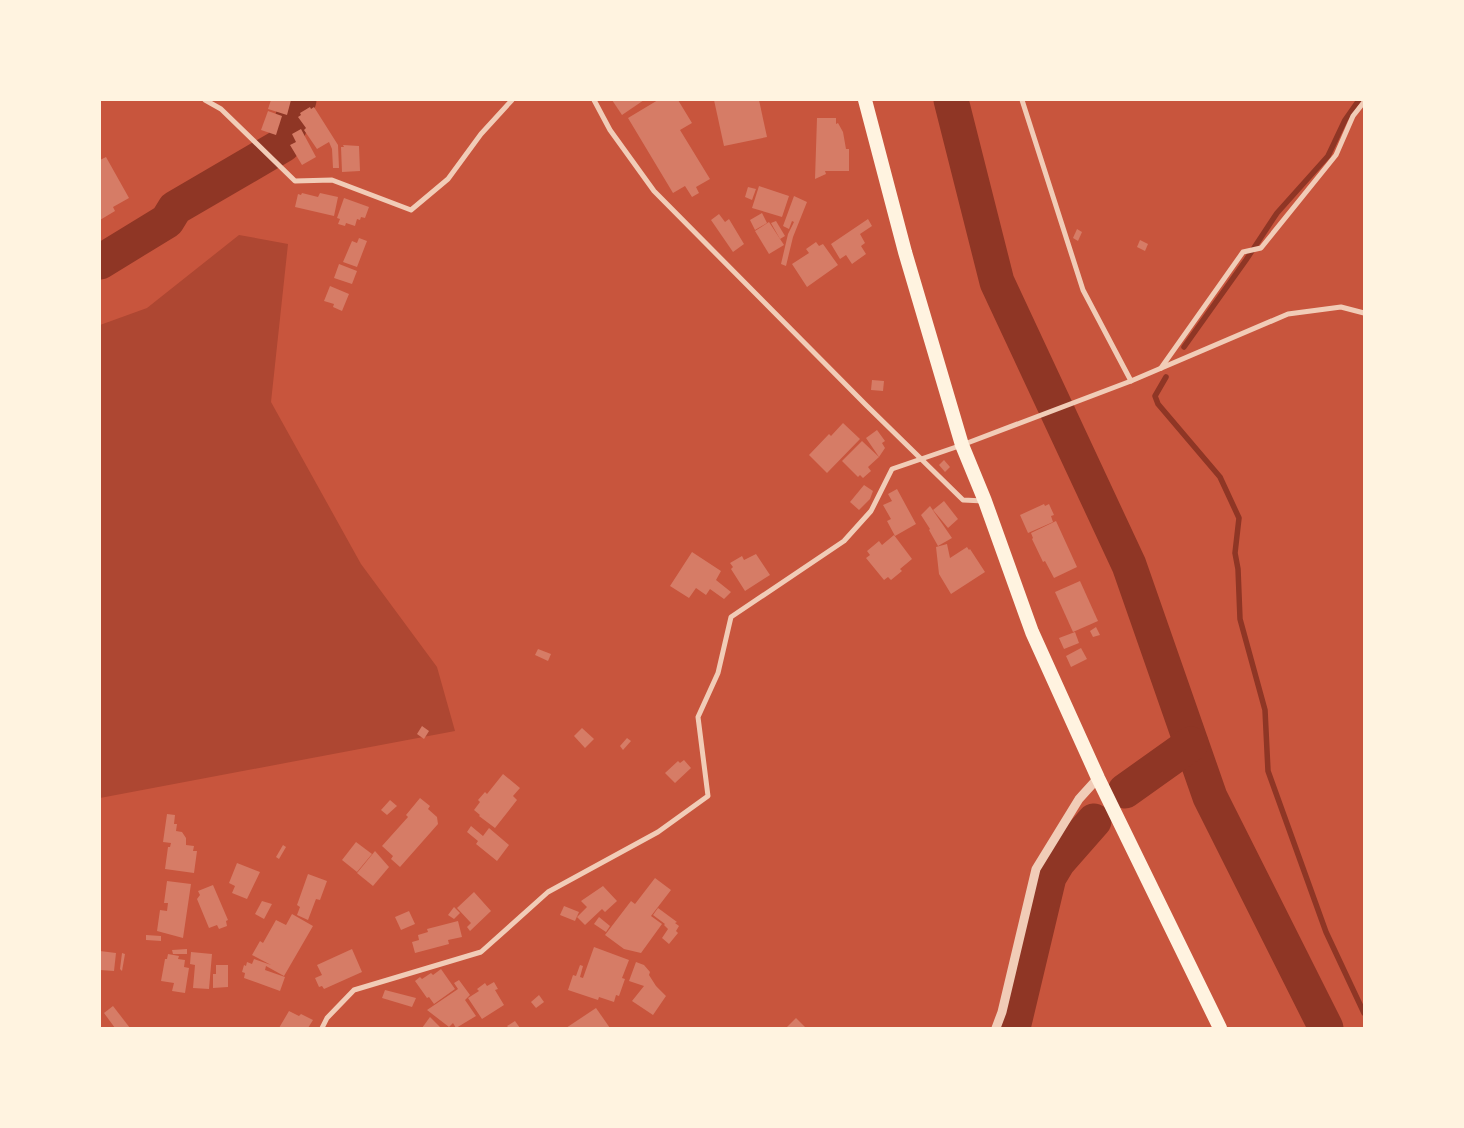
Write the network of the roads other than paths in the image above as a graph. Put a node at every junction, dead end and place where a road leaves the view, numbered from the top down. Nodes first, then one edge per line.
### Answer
1 (204, 100) edge
2 (512, 100) edge
3 (594, 100) edge
4 (865, 100) edge
5 (1022, 100) edge
6 (1364, 102) edge
7 (1364, 314) edge
8 (1160, 368) junction
9 (1131, 381) junction
10 (962, 445) junction
11 (921, 460) junction
12 (985, 501) junction
13 (1098, 778) junction
14 (322, 1028) edge
15 (996, 1028) edge
16 (1220, 1028) edge

1 - 2 street
3 - 11 street
4 - 10 highway
5 - 9 street
6 - 8 street
7 - 8 street
8 - 9 street
9 - 10 street
10 - 11 street
10 - 12 highway
11 - 12 street
11 - 14 street
12 - 13 highway
13 - 15 street
13 - 16 highway

